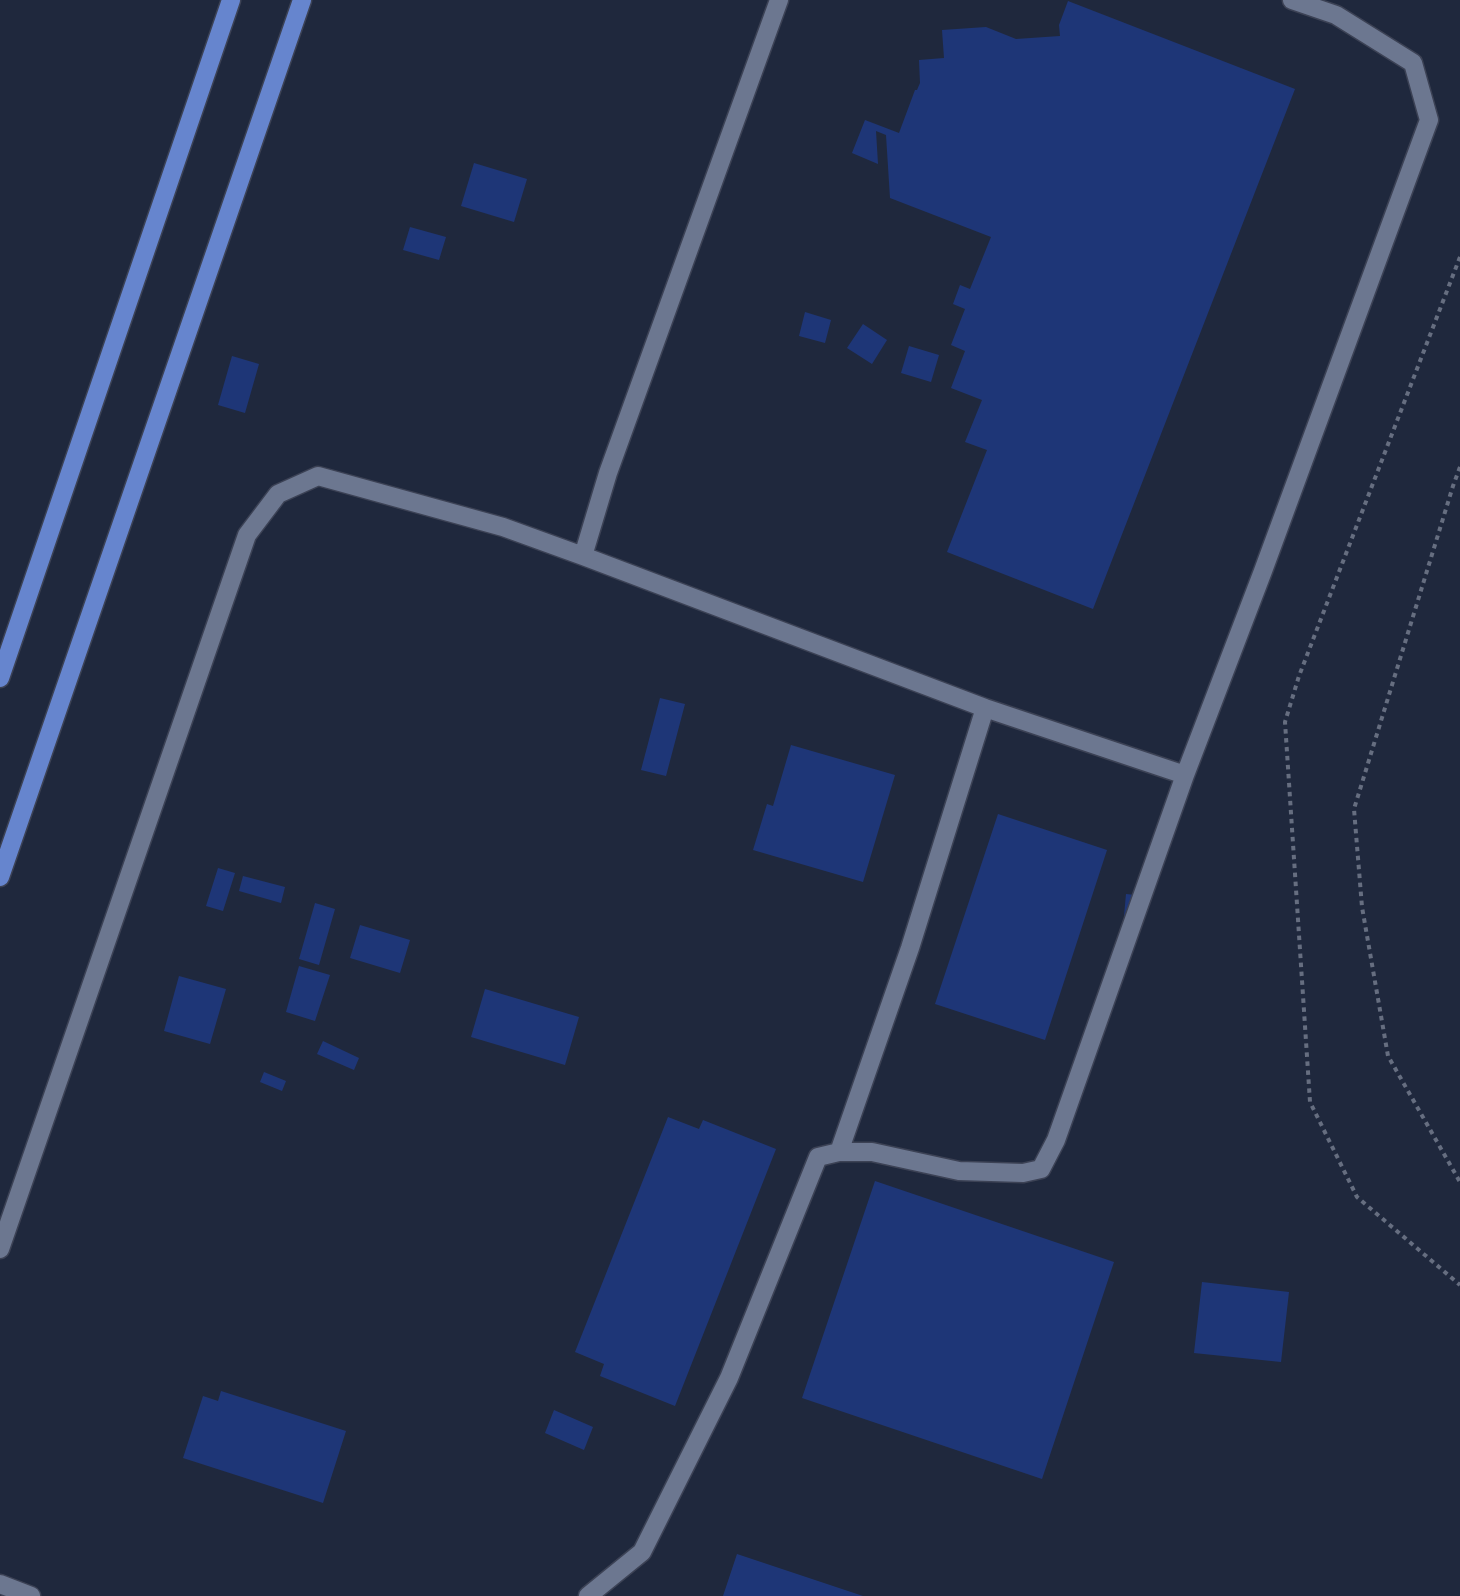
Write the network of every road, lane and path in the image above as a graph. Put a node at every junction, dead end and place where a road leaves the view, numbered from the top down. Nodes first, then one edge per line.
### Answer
1 (231, 0) edge
2 (302, 0) edge
3 (779, 0) edge
4 (1292, 0) edge
5 (1460, 257) edge
6 (1460, 467) edge
7 (583, 555) junction
8 (0, 678) edge
9 (986, 708) junction
10 (1185, 776) junction
11 (0, 877) edge
12 (839, 1152) junction
13 (1460, 1182) edge
14 (0, 1249) edge
15 (1460, 1285) edge
16 (0, 1584) edge
17 (31, 1596) edge
18 (588, 1596) edge

1 - 8 main road
2 - 11 main road
3 - 7 lane
4 - 10 lane
5 - 15 path
6 - 13 path
7 - 9 lane
7 - 14 lane
9 - 10 lane
9 - 12 lane
10 - 12 lane
12 - 18 lane
16 - 17 lane

